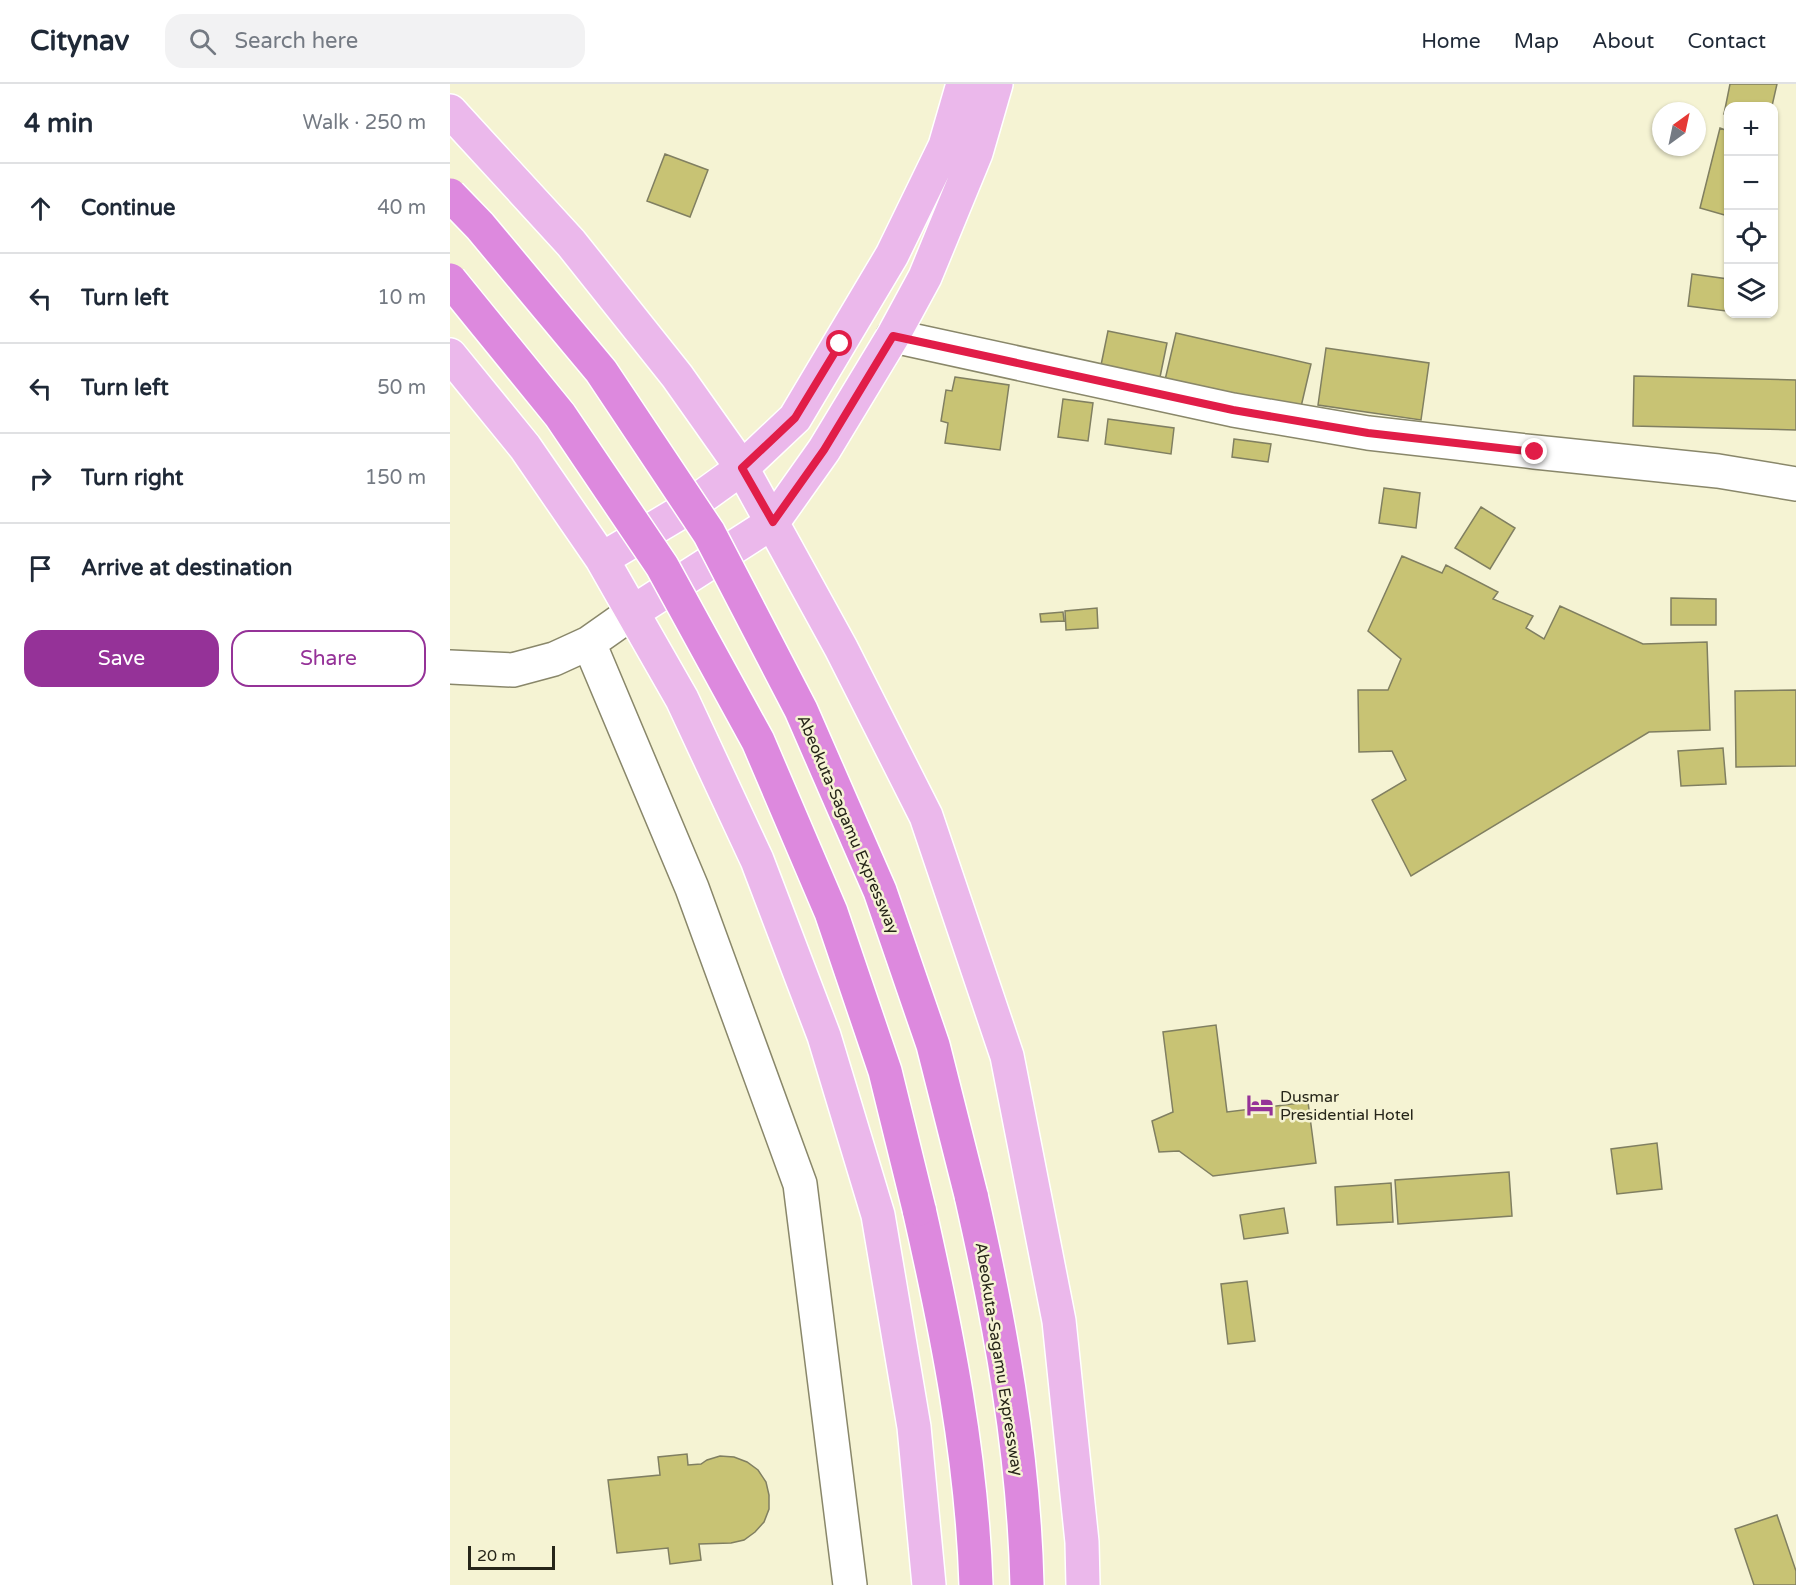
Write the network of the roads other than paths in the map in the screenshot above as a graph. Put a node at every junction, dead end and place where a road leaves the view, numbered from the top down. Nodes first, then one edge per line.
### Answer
1 (963, 84) edge
2 (996, 84) edge
3 (450, 111) edge
4 (450, 195) edge
5 (450, 280) edge
6 (893, 336) junction
7 (450, 355) edge
8 (742, 468) junction
9 (1796, 484) edge
10 (773, 522) junction
11 (602, 559) junction
12 (633, 612) junction
13 (588, 643) junction
14 (450, 666) edge
15 (850, 1585) edge
16 (929, 1585) edge
17 (976, 1585) edge
18 (1027, 1585) edge
19 (1083, 1585) edge

1 - 8 main road
2 - 6 main road
3 - 8 main road
4 - 18 highway, Abeokuta-Sagamu Expressway, bridge
5 - 17 highway, bridge
6 - 9 street
6 - 10 main road
7 - 11 main road
8 - 10 main road
8 - 11 main road
10 - 12 main road
10 - 19 main road
11 - 12 main road
12 - 13 street
12 - 16 main road
13 - 14 street
13 - 15 street

